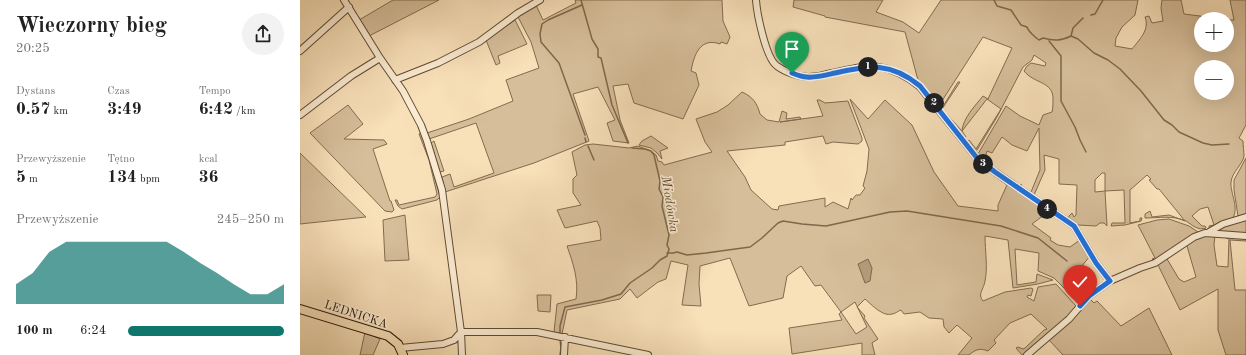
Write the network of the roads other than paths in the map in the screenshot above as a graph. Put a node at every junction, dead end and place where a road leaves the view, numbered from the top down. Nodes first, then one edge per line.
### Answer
1 (344, 0) edge
2 (540, 0) edge
3 (756, 0) edge
4 (348, 8) junction
5 (300, 51) edge
6 (380, 58) junction
7 (395, 80) junction
8 (300, 114) edge
9 (1246, 217) edge
10 (1210, 232) junction
11 (1246, 236) edge
12 (1110, 281) junction
13 (300, 309) edge
14 (461, 332) junction
15 (565, 337) junction
16 (402, 351) edge
17 (621, 352) edge
18 (462, 355) edge
19 (564, 355) edge
20 (648, 355) edge
21 (1027, 355) edge

1 - 4 street
2 - 7 street
3 - 12 street
4 - 5 street
4 - 6 street
6 - 7 street
6 - 8 street
7 - 14 street
9 - 10 street
10 - 11 street
10 - 12 street
12 - 21 street
13 - 16 main road, LEDNICKA
14 - 15 street
14 - 16 street
14 - 18 street
15 - 17 street
15 - 19 street
17 - 20 street

